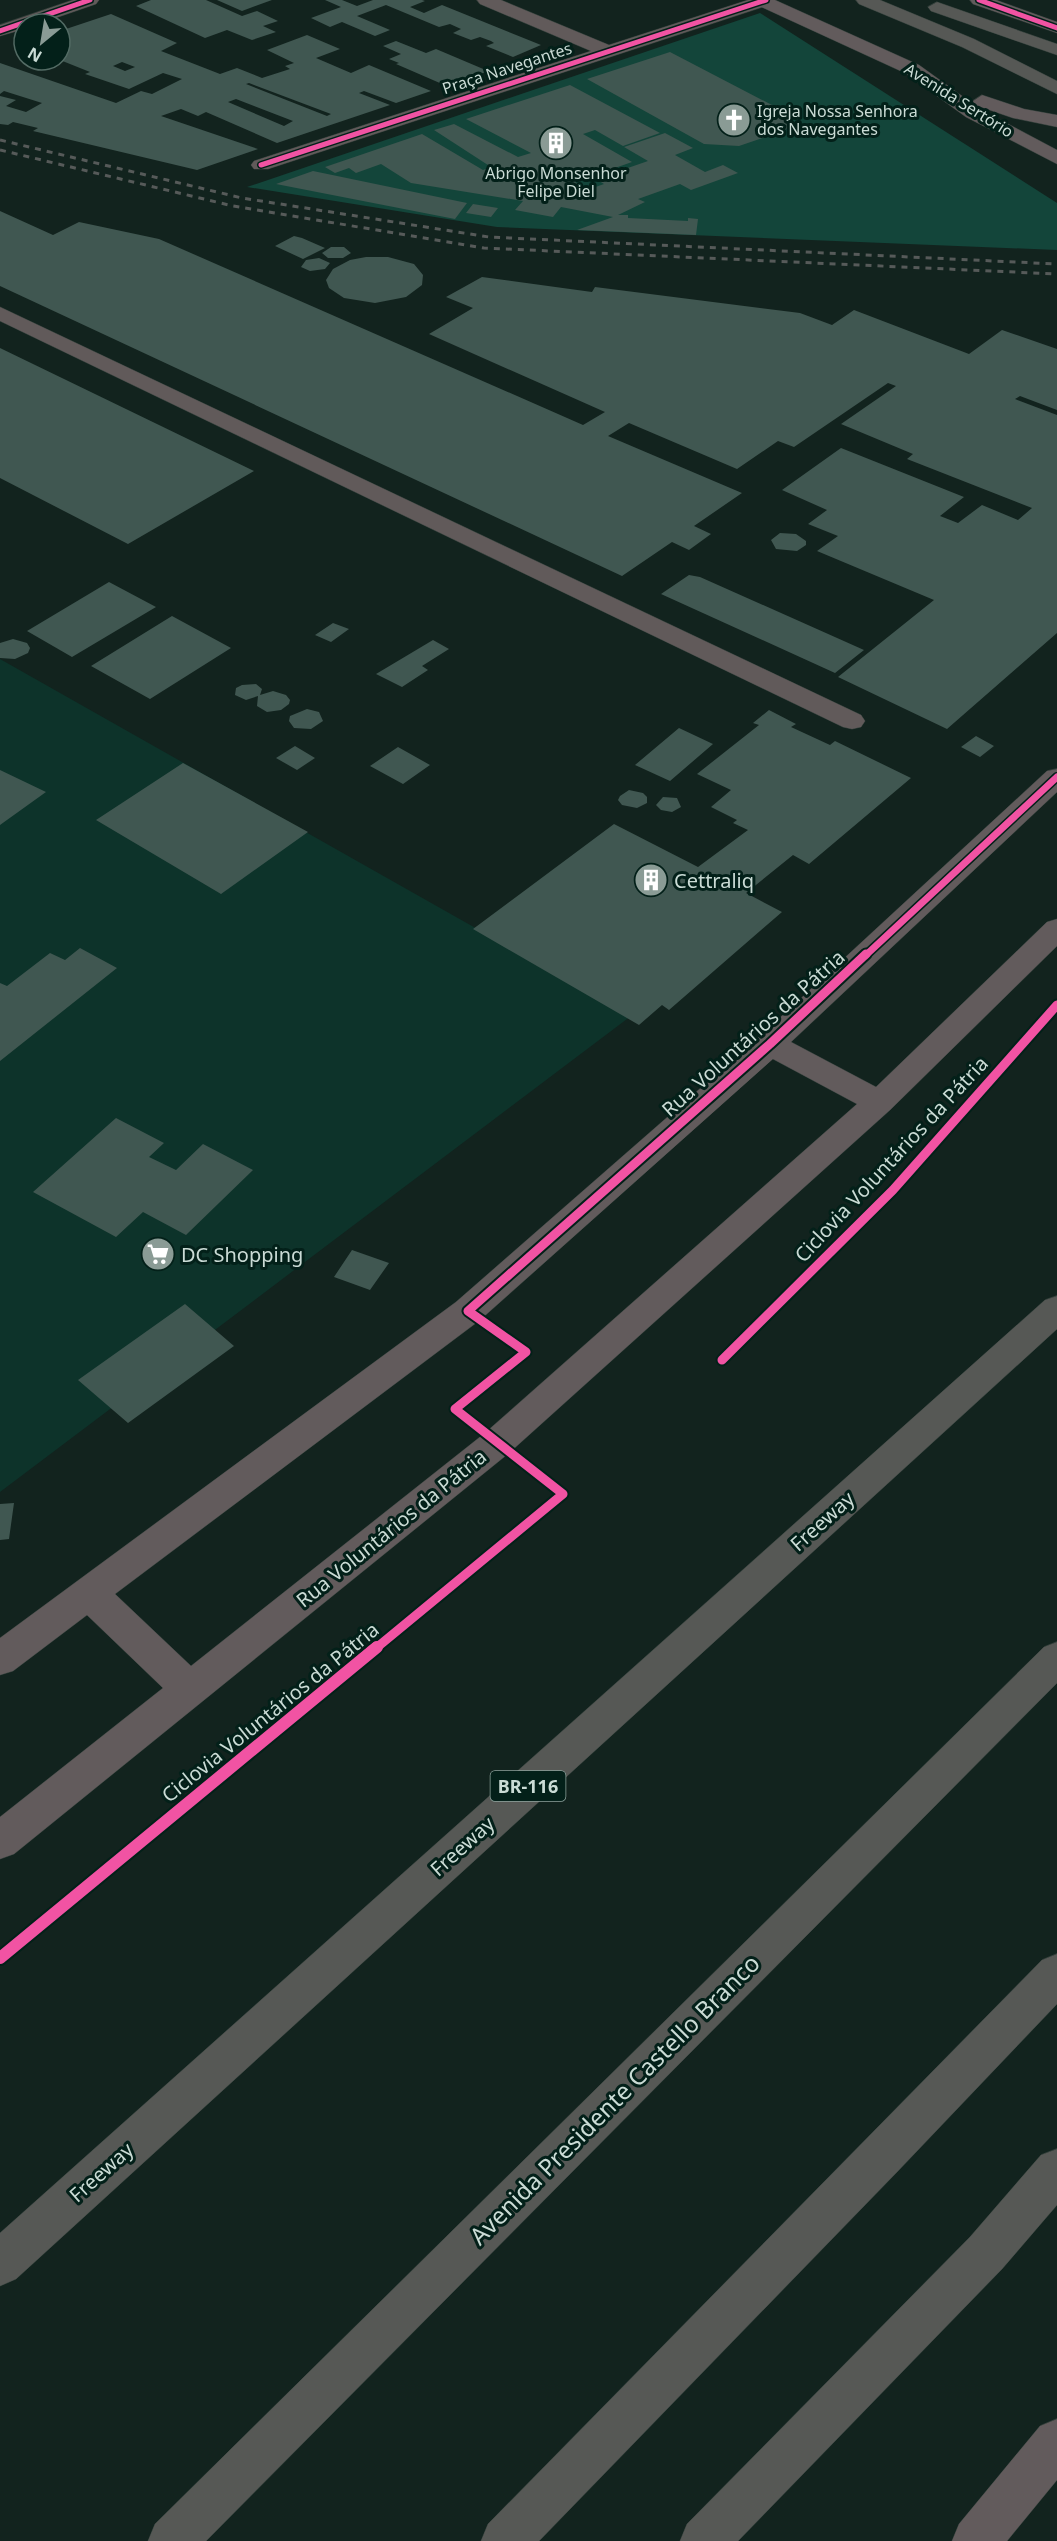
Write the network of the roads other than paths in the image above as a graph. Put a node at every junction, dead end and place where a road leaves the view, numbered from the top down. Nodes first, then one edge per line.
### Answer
1 (90, 0) edge
2 (486, 0) edge
3 (763, 0) edge
4 (865, 0) edge
5 (920, 0) edge
6 (979, 0) edge
7 (1057, 30) edge
8 (0, 31) edge
9 (1057, 50) edge
10 (606, 51) junction
11 (912, 69) junction
12 (1057, 88) edge
13 (1057, 121) edge
14 (1057, 158) edge
15 (261, 165) dead end
16 (0, 313) edge
17 (852, 721) dead end
18 (1057, 777) edge
19 (1057, 928) edge
20 (770, 1044) junction
21 (879, 1102) junction
22 (1057, 1309) edge
23 (89, 1593) junction
24 (1057, 1658) edge
25 (0, 1659) edge
26 (190, 1689) junction
27 (0, 1841) edge
28 (1057, 1974) edge
29 (1057, 2171) edge
30 (0, 2263) edge
31 (1057, 2444) edge
32 (172, 2541) edge
33 (505, 2541) edge
34 (704, 2541) edge
35 (976, 2541) edge

1 - 8 street
2 - 10 street
3 - 10 street, Praça Navegantes
3 - 11 main road, Avenida Sertório
4 - 12 highway
5 - 9 highway
6 - 7 main road
10 - 15 street, Praça Navegantes
11 - 13 main road
11 - 14 main road, Avenida Sertório
16 - 17 street
18 - 20 main road, Rua Voluntários da Pátria
19 - 21 main road, Rua Voluntários da Pátria
20 - 21 main road
20 - 23 main road, Rua Voluntários da Pátria
21 - 26 main road, Rua Voluntários da Pátria
22 - 30 highway, Freeway / BR-116
23 - 25 main road, Rua Voluntários da Pátria
23 - 26 main road
24 - 32 highway, Avenida Presidente Castello Branco
26 - 27 main road, Rua Voluntários da Pátria
28 - 33 highway
29 - 34 highway
31 - 35 main road

